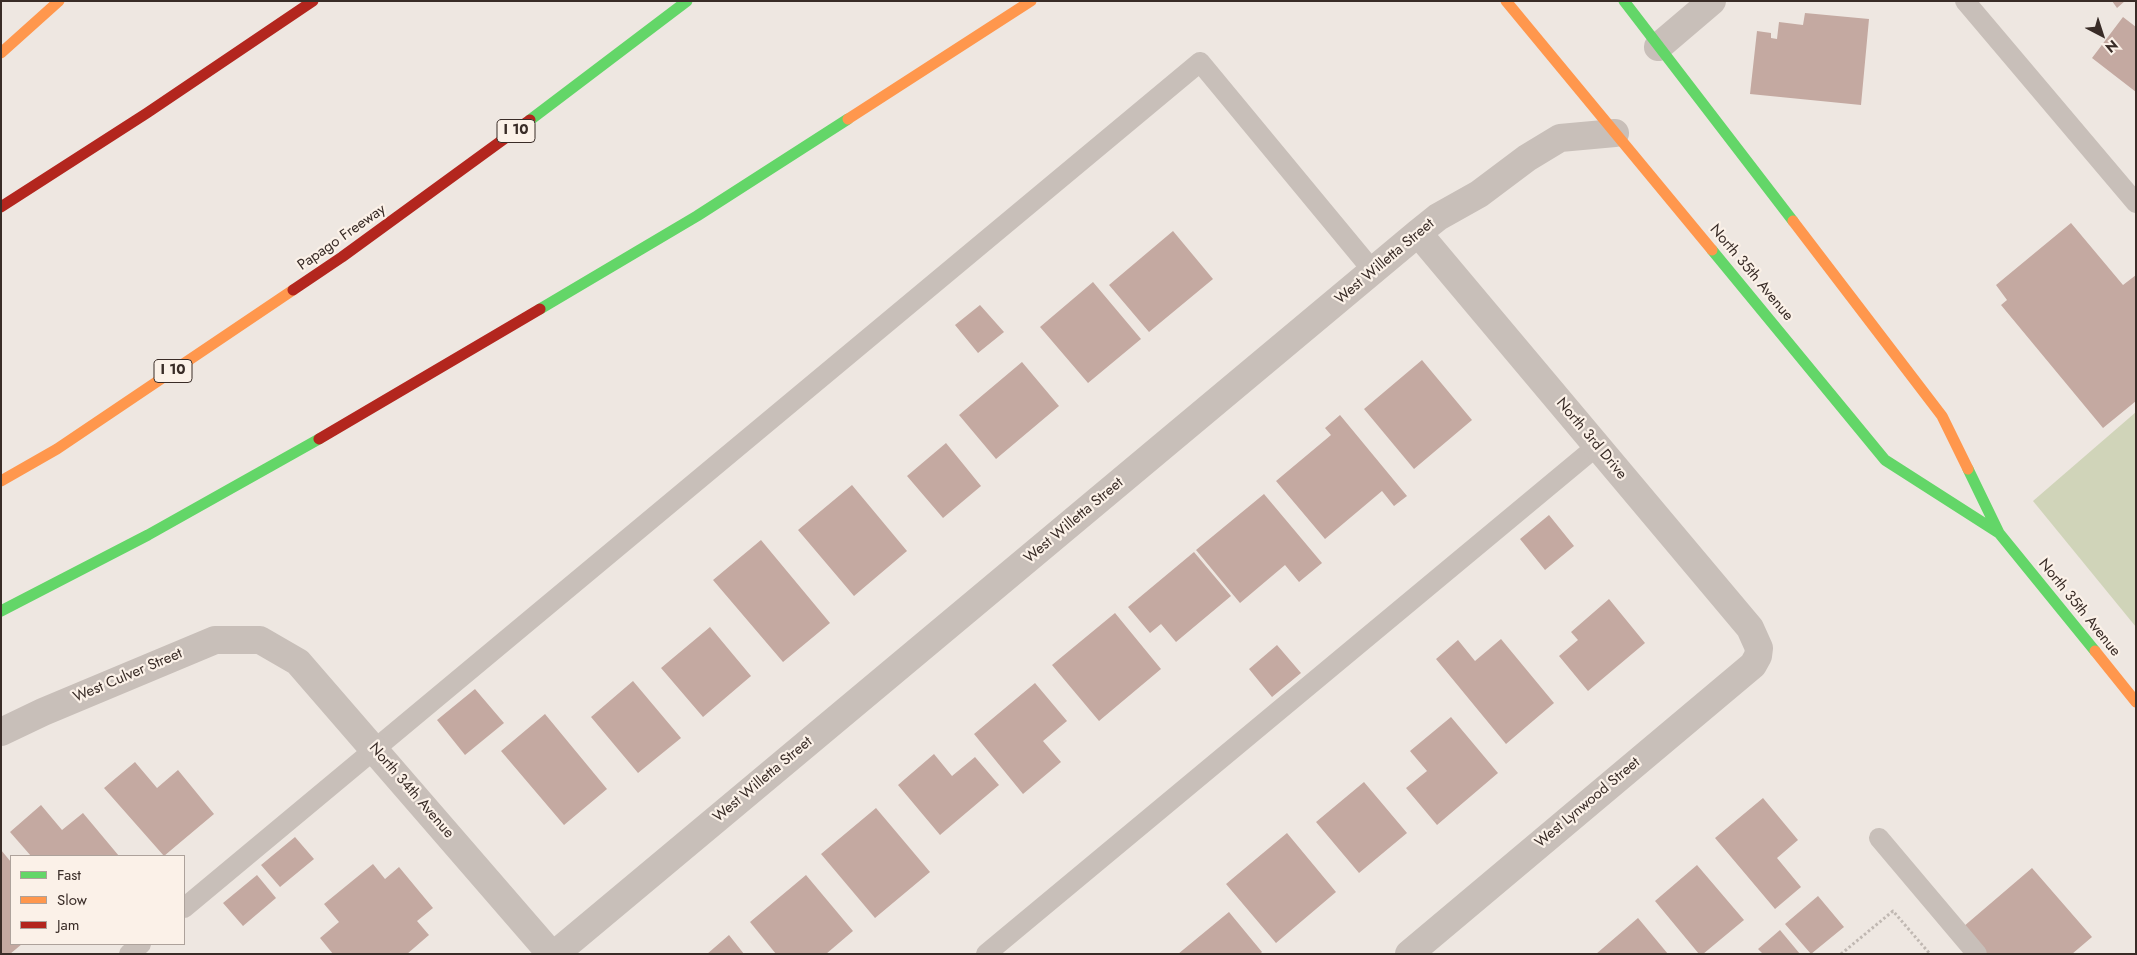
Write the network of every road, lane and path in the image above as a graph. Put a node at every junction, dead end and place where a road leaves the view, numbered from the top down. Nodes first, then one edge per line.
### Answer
1 (59, 1) edge
2 (313, 1) edge
3 (687, 1) edge
4 (1031, 1) edge
5 (1506, 1) edge
6 (1624, 1) edge
7 (1712, 1) edge
8 (1965, 1) edge
9 (1658, 47) junction
10 (1, 53) edge
11 (1615, 133) junction
12 (2136, 203) edge
13 (1, 207) edge
14 (1418, 233) junction
15 (1373, 271) junction
16 (1596, 446) junction
17 (1, 482) edge
18 (1999, 533) junction
19 (1, 611) edge
20 (260, 640) joint
21 (1759, 648) joint
22 (2136, 702) edge
23 (1, 732) edge
24 (375, 749) junction
25 (1879, 838) dead end
26 (185, 907) edge
27 (140, 945) edge
28 (129, 954) edge
29 (551, 954) edge
30 (555, 954) edge
31 (986, 954) edge
32 (1409, 954) edge
33 (1841, 954) edge
34 (1930, 954) edge
35 (1977, 954) edge

1 - 10 main road
2 - 13 main road
3 - 17 main road, Papago Freeway / I 10
4 - 19 main road
5 - 11 main road, North 35th Avenue
6 - 9 main road, North 35th Avenue
7 - 9 street
8 - 12 lane
9 - 18 main road, North 35th Avenue
11 - 14 street, West Willetta Street
11 - 18 main road, North 35th Avenue
14 - 15 street, West Willetta Street
14 - 16 street, North 3rd Drive
15 - 24 lane
15 - 30 street, West Willetta Street
16 - 21 street, North 3rd Drive
16 - 31 lane
18 - 22 main road, North 35th Avenue
20 - 23 street, West Culver Street
20 - 24 street, North 34th Avenue
21 - 32 street, West Lynwood Street
24 - 26 lane
24 - 29 street, North 34th Avenue
25 - 35 lane
27 - 28 lane
33 - 34 path

